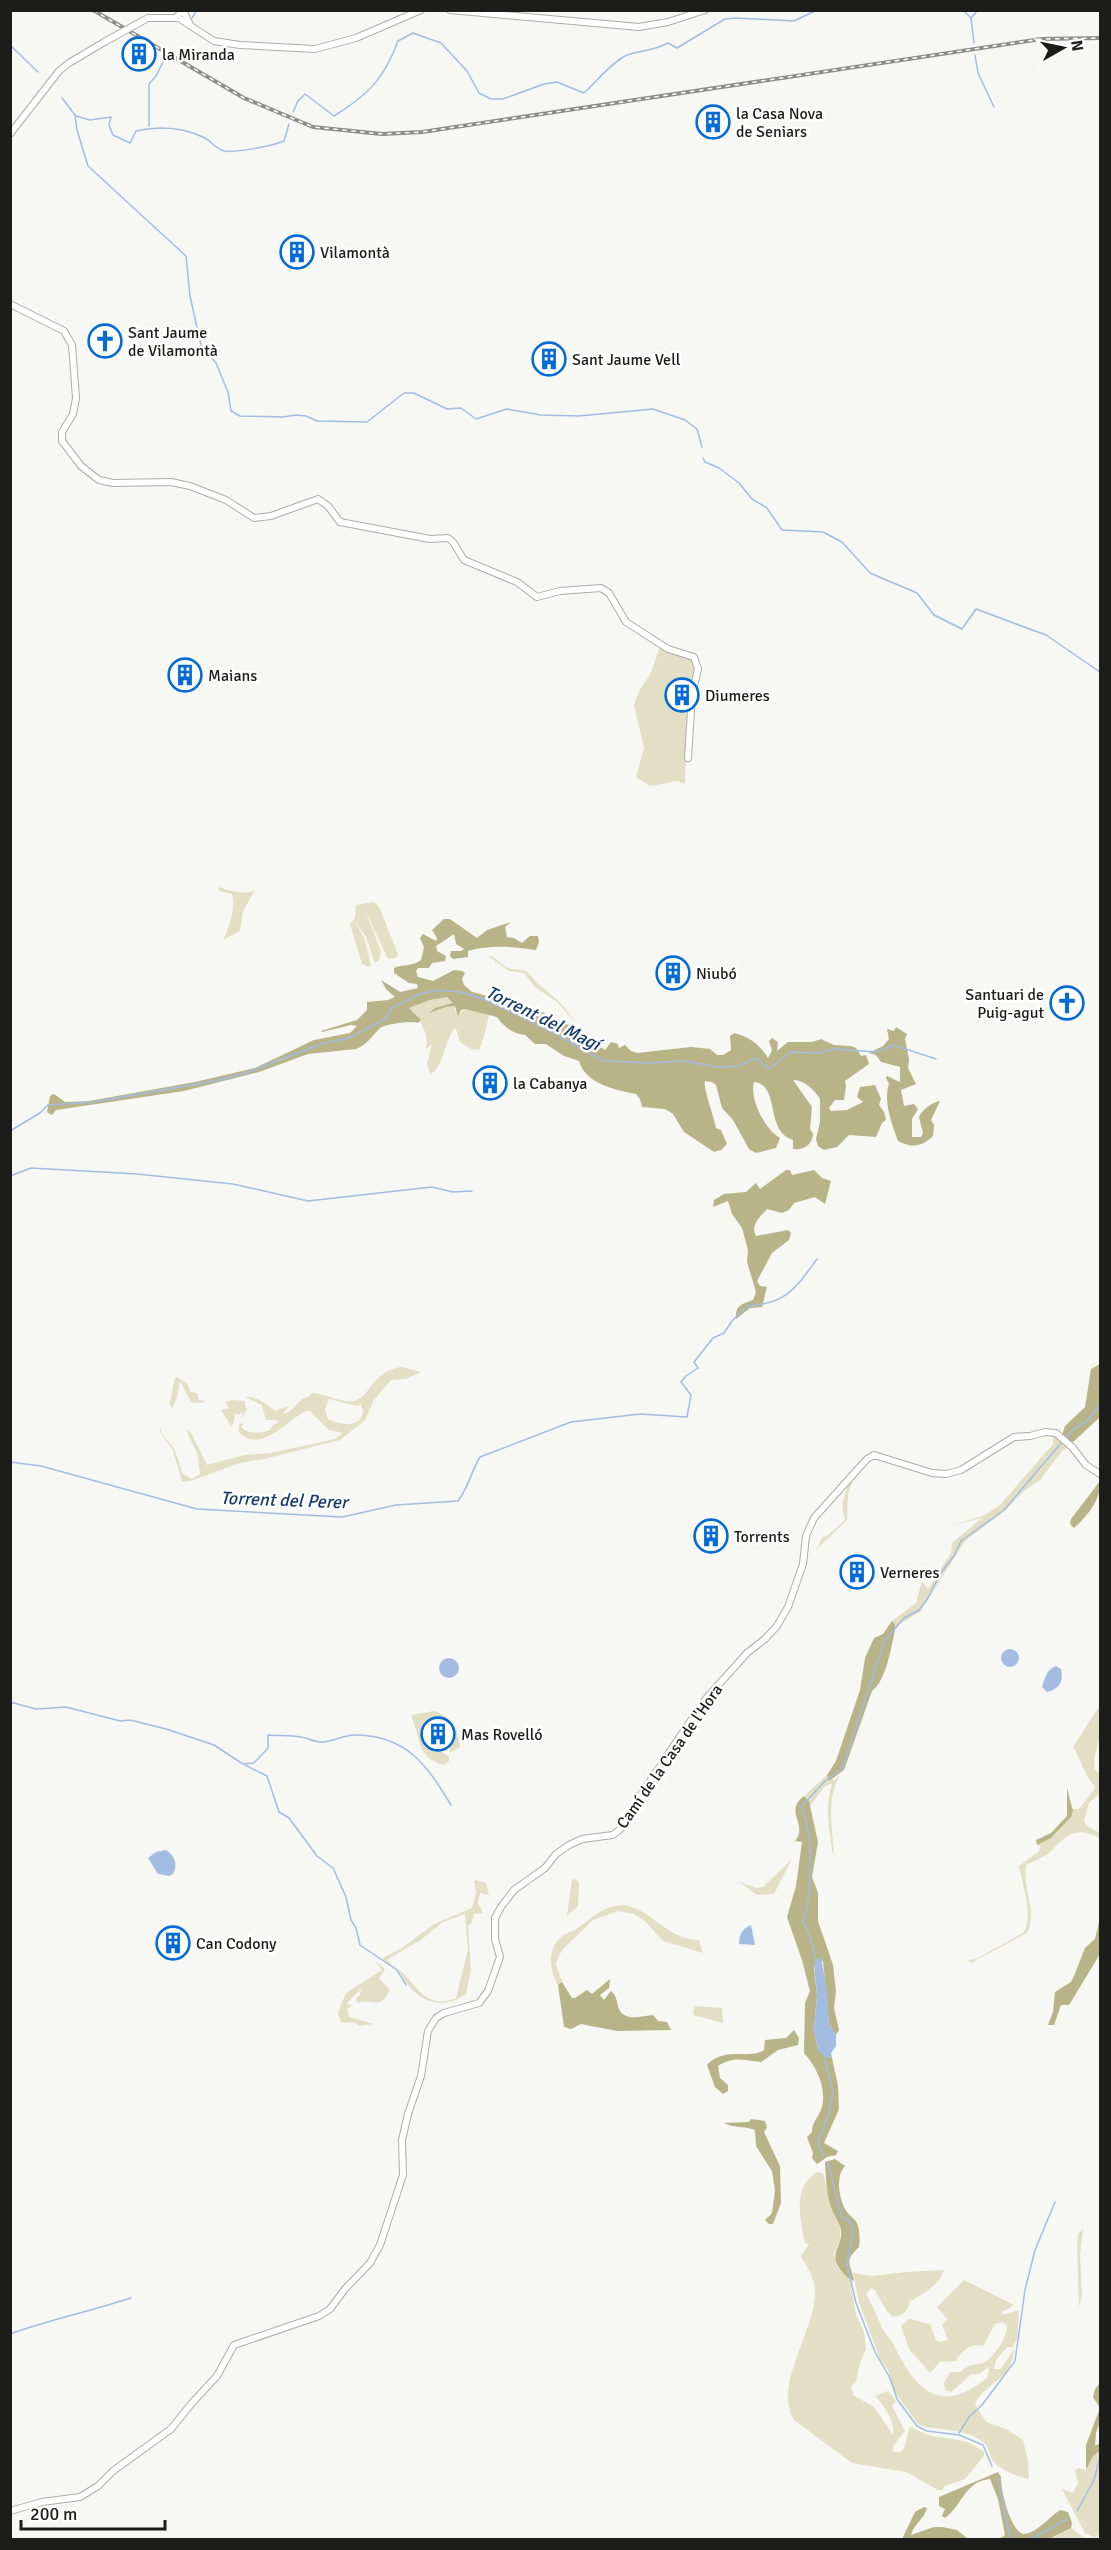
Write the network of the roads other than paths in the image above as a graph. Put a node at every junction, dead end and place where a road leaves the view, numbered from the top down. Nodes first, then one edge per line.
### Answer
1 (155, 10) edge
2 (161, 10) edge
3 (183, 10) edge
4 (422, 10) edge
5 (450, 10) edge
6 (705, 10) edge
7 (166, 17) junction
8 (177, 17) junction
9 (147, 18) junction
10 (190, 26) junction
11 (10, 134) edge
12 (10, 304) edge
13 (688, 758) dead end
14 (1101, 1474) edge
15 (10, 2511) edge

1 - 9 street
2 - 7 street
3 - 8 street
3 - 10 street
4 - 10 street
5 - 6 street
7 - 8 street
7 - 9 street
8 - 10 street
9 - 11 street, bridge
12 - 13 street
14 - 15 street, Camí de la Casa de l'Hora

